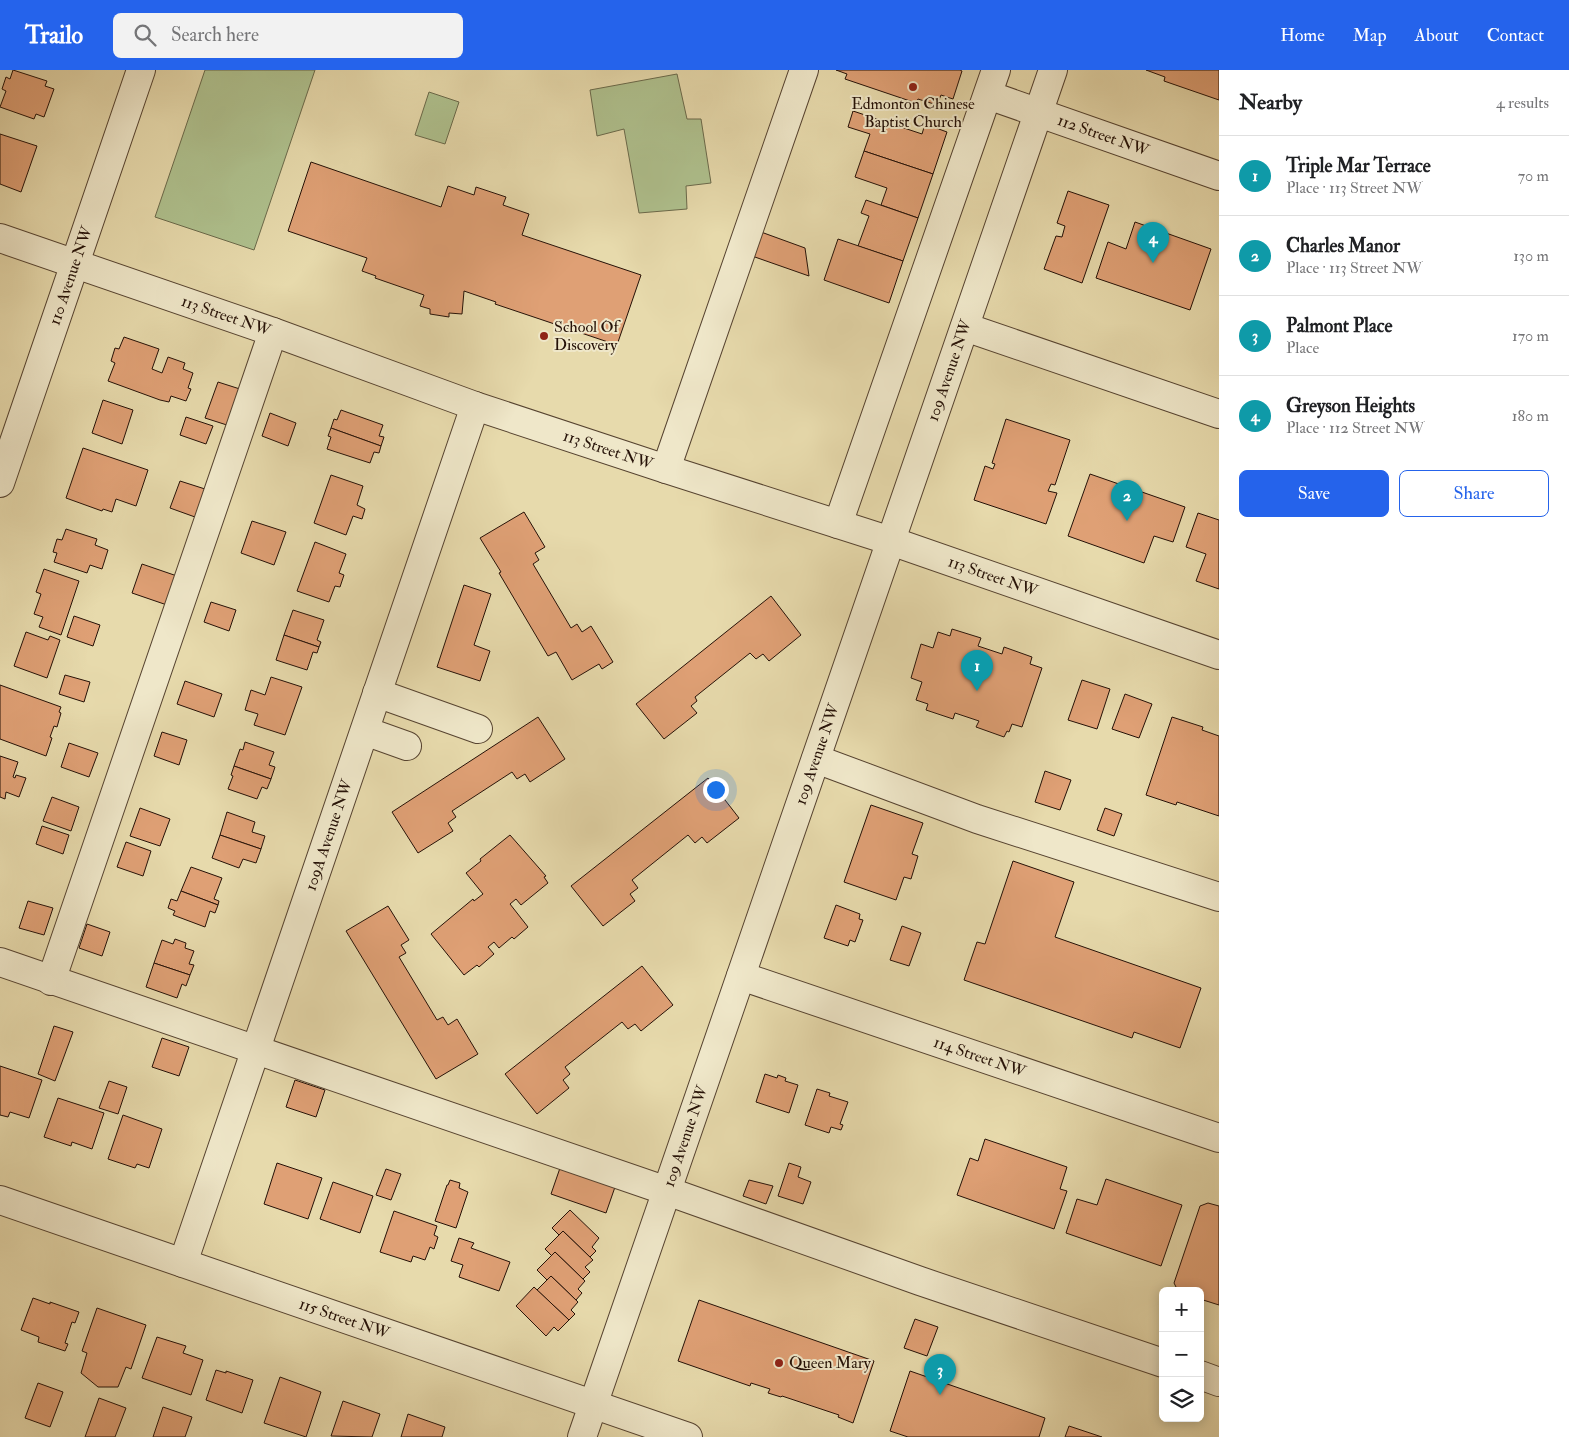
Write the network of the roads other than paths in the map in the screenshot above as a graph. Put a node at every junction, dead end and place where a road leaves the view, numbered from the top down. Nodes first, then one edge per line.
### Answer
1 (141, 70) edge
2 (804, 70) edge
3 (1053, 70) edge
4 (992, 83) edge
5 (1038, 113) junction
6 (1219, 176) edge
7 (0, 238) edge
8 (76, 264) junction
9 (965, 327) junction
10 (273, 332) junction
11 (475, 406) junction
12 (1219, 414) edge
13 (666, 470) junction
14 (0, 483) edge
15 (838, 524) junction
16 (891, 541) junction
17 (1219, 655) edge
18 (377, 693) junction
19 (478, 729) dead end
20 (365, 731) junction
21 (407, 746) dead end
22 (816, 759) junction
23 (1219, 897) edge
24 (0, 962) edge
25 (741, 976) junction
26 (52, 981) junction
27 (255, 1050) junction
28 (1219, 1138) edge
29 (667, 1191) junction
30 (0, 1200) edge
31 (183, 1263) junction
32 (1159, 1361) edge
33 (1204, 1376) edge
34 (1219, 1382) edge
35 (593, 1405) junction
36 (582, 1437) edge
37 (688, 1437) edge

1 - 8 street, 110 Avenue NW
2 - 13 street
3 - 5 street, 109 Avenue NW
4 - 5 street, 112 Street NW
4 - 15 street
5 - 6 street, 112 Street NW
5 - 9 street, 109 Avenue NW
7 - 8 street, 113 Street NW
8 - 10 street, 113 Street NW
8 - 14 street, 110 Avenue NW
9 - 12 street
9 - 16 street, 109 Avenue NW
10 - 11 street, 113 Street NW
10 - 26 street
11 - 13 street, 113 Street NW
11 - 18 street, 109A Avenue NW
13 - 15 street, 113 Street NW
15 - 16 street, 113 Street NW
16 - 17 street, 113 Street NW
16 - 22 street, 109 Avenue NW
18 - 19 street
18 - 20 street, 109A Avenue NW
20 - 21 street
20 - 27 street, 109A Avenue NW
22 - 23 street
22 - 25 street, 109 Avenue NW
24 - 26 street
25 - 28 street, 114 Street NW
25 - 29 street, 109 Avenue NW
26 - 27 street
27 - 29 street
27 - 31 street, 109A Avenue NW
29 - 32 street
29 - 35 street, 109 Avenue NW
30 - 31 street, 115 Street NW
31 - 35 street, 115 Street NW
33 - 34 street
35 - 36 street, 109 Avenue NW
35 - 37 street, 115 Street NW

